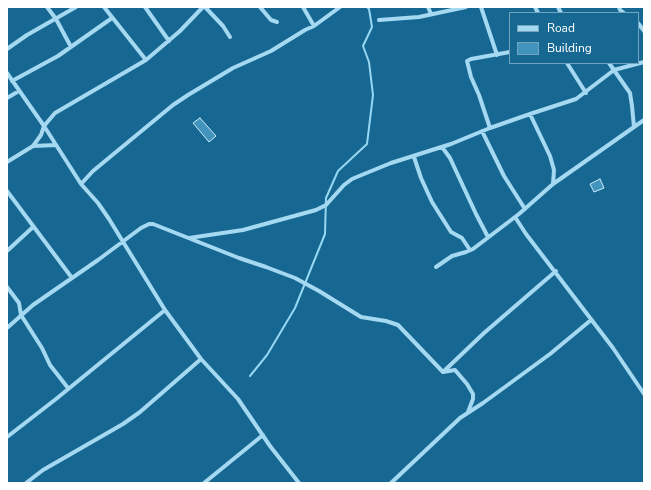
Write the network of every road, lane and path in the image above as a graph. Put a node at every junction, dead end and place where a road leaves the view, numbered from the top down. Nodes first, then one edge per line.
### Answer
1 (47, 7) edge
2 (76, 7) edge
3 (104, 7) edge
4 (145, 7) edge
5 (203, 7) edge
6 (260, 7) edge
7 (304, 7) edge
8 (340, 7) edge
9 (428, 7) edge
10 (466, 7) edge
11 (481, 7) edge
12 (431, 14) junction
13 (112, 18) junction
14 (56, 19) junction
15 (379, 20) dead end
16 (277, 22) dead end
17 (314, 26) junction
18 (230, 37) dead end
19 (169, 41) junction
20 (71, 47) junction
21 (7, 49) edge
22 (509, 52) edge
23 (497, 55) junction
24 (146, 60) junction
25 (568, 64) edge
26 (610, 64) edge
27 (636, 64) edge
28 (614, 70) junction
29 (7, 73) edge
30 (12, 81) junction
31 (19, 91) junction
32 (586, 93) junction
33 (7, 98) edge
34 (530, 114) junction
35 (644, 120) edge
36 (44, 126) junction
37 (634, 127) junction
38 (490, 128) junction
39 (482, 131) junction
40 (56, 145) junction
41 (33, 146) junction
42 (442, 147) junction
43 (414, 157) junction
44 (7, 162) edge
45 (81, 184) junction
46 (553, 184) junction
47 (7, 191) edge
48 (524, 209) junction
49 (515, 217) junction
50 (33, 227) junction
51 (488, 237) junction
52 (186, 238) junction
53 (122, 242) junction
54 (470, 250) junction
55 (7, 251) edge
56 (436, 267) dead end
57 (556, 272) junction
58 (72, 278) junction
59 (7, 287) edge
60 (165, 310) junction
61 (21, 315) junction
62 (591, 320) junction
63 (7, 328) edge
64 (201, 359) junction
65 (443, 372) junction
66 (68, 388) junction
67 (644, 394) edge
68 (468, 412) junction
69 (263, 435) junction
70 (7, 436) edge
71 (26, 483) edge
72 (204, 483) edge
73 (299, 483) edge
74 (391, 483) edge

1 - 14 street
2 - 14 street
3 - 13 street
4 - 19 street
5 - 18 street
5 - 19 street
6 - 16 street
7 - 17 street
8 - 17 street
9 - 12 street
10 - 12 street
11 - 23 street
12 - 15 street
13 - 20 street
13 - 24 street
14 - 20 street
14 - 21 street
17 - 45 street
19 - 24 street
20 - 30 street
22 - 23 street
23 - 38 street
24 - 36 street
25 - 32 street
26 - 28 street
27 - 28 street
28 - 32 street
28 - 37 street
29 - 30 street
30 - 31 street
31 - 33 street
31 - 36 street
32 - 34 street
34 - 38 street
34 - 46 street
35 - 37 street
36 - 40 street
36 - 41 street
37 - 46 street
38 - 39 street
39 - 42 street
39 - 48 street
40 - 41 street
40 - 45 street
41 - 44 street
42 - 43 street
42 - 51 street
43 - 52 street
43 - 54 street
45 - 53 street
46 - 48 street
47 - 50 street
48 - 49 street
49 - 51 street
49 - 57 street
50 - 55 street
50 - 58 street
51 - 54 street
52 - 53 street
52 - 65 street
53 - 58 street
53 - 60 street
54 - 56 street
57 - 62 street
57 - 65 street
58 - 61 street
59 - 61 street
60 - 64 street
60 - 66 street
61 - 63 street
61 - 66 street
62 - 67 street
62 - 68 street
64 - 69 street
64 - 71 street
65 - 68 street
66 - 70 street
68 - 74 street
69 - 72 street
69 - 73 street

